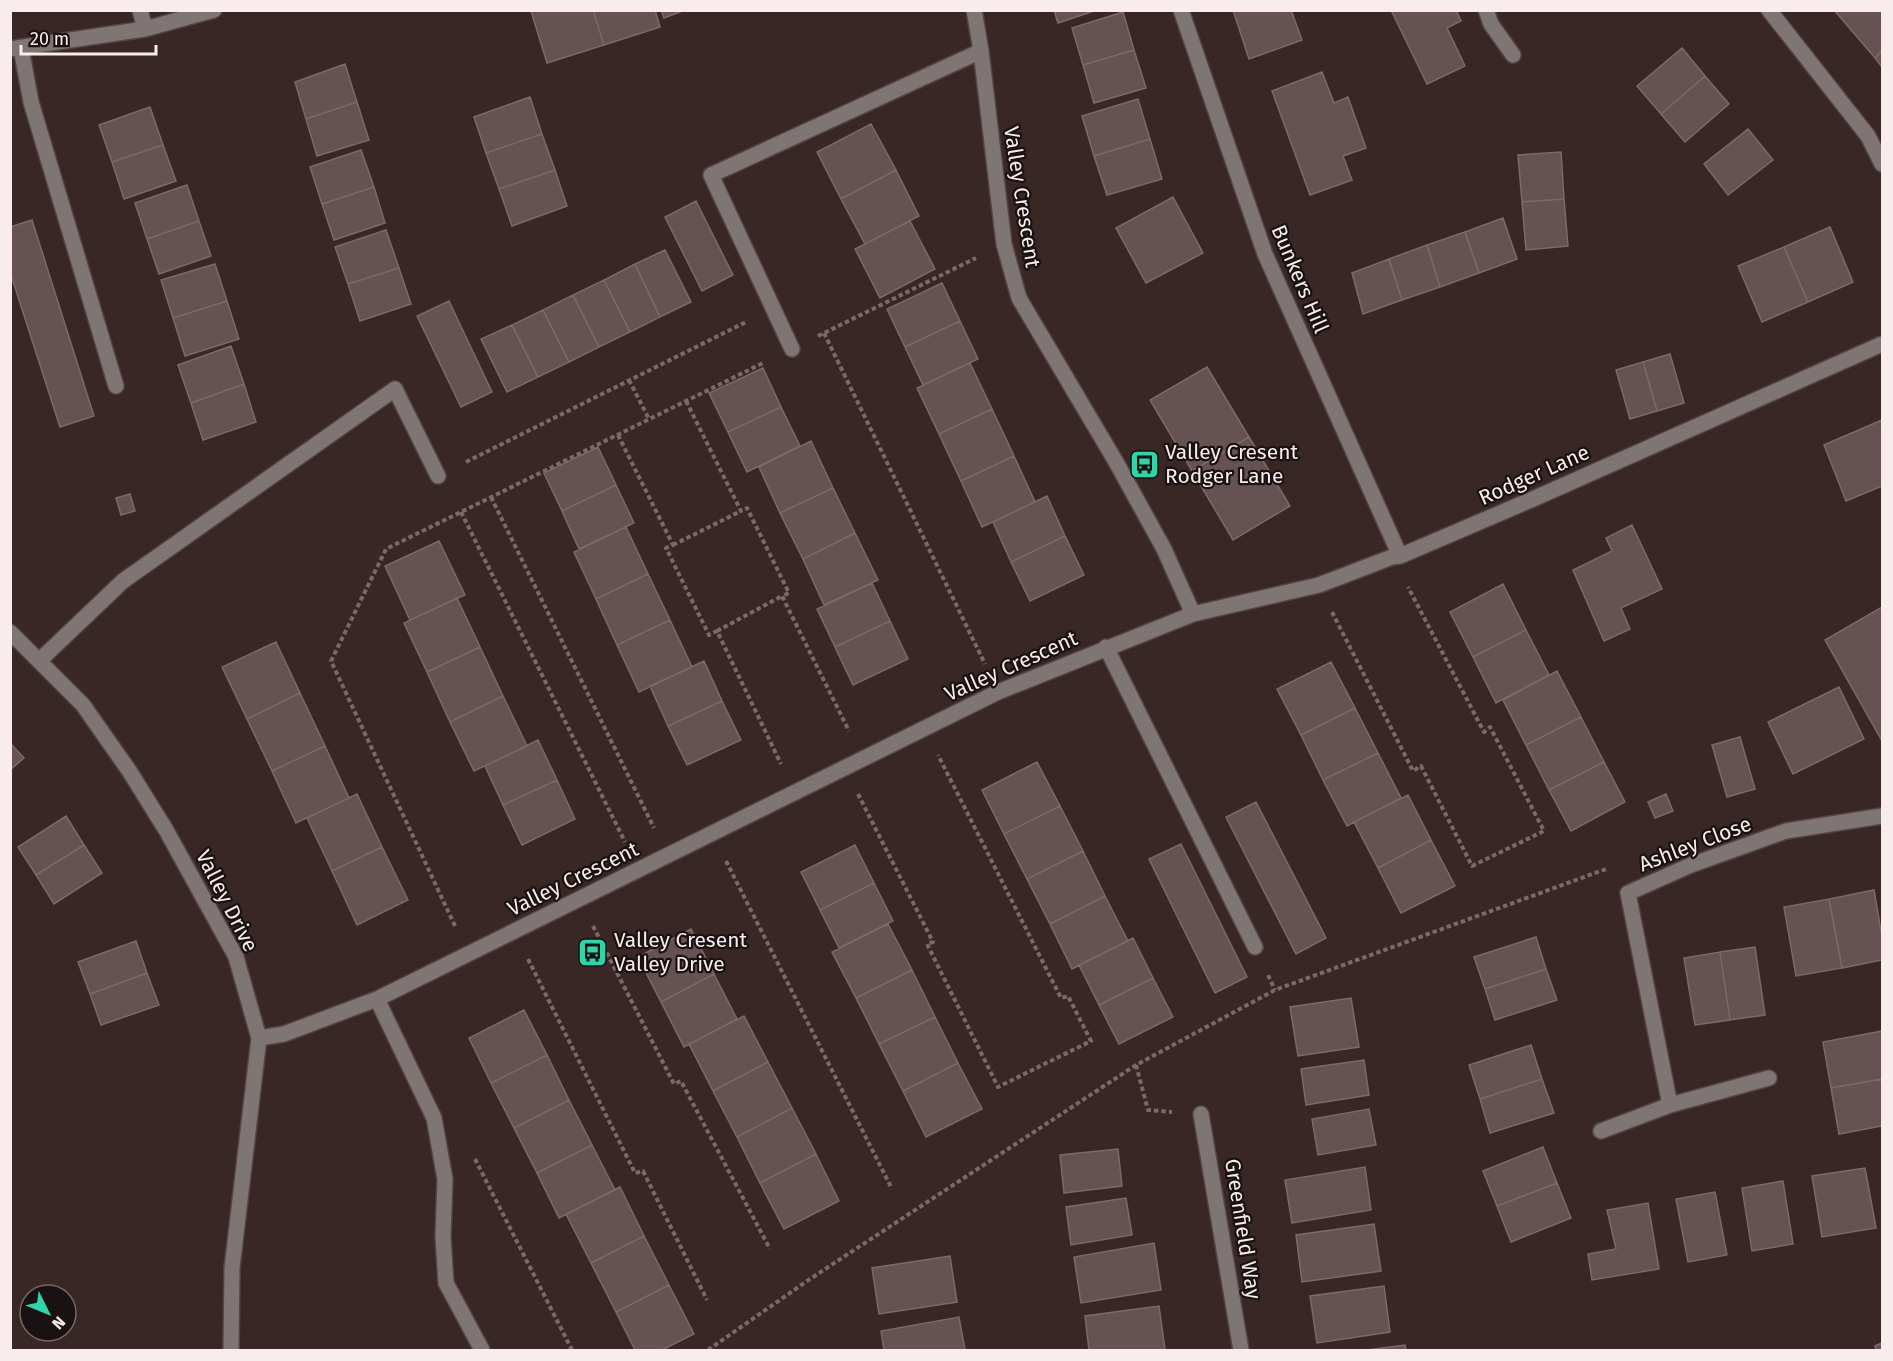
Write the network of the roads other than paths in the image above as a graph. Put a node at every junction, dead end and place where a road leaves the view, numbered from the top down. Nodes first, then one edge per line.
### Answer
1 (140, 10) edge
2 (214, 10) edge
3 (974, 10) edge
4 (1181, 10) edge
5 (1486, 10) edge
6 (1769, 10) edge
7 (144, 29) junction
8 (16, 49) edge
9 (981, 51) junction
10 (1513, 55) dead end
11 (1882, 164) edge
12 (1882, 344) edge
13 (792, 349) road end
14 (116, 386) dead end
15 (438, 476) road end
16 (1396, 556) junction
17 (1192, 614) junction
18 (10, 632) edge
19 (1106, 647) junction
20 (39, 660) junction
21 (1882, 816) edge
22 (1255, 947) dead end
23 (377, 999) junction
24 (259, 1038) junction
25 (1769, 1078) dead end
26 (1670, 1105) junction
27 (1202, 1114) road end
28 (1601, 1131) dead end
29 (231, 1350) edge
30 (482, 1350) edge
31 (1241, 1350) edge

1 - 7 street
2 - 7 street
3 - 9 street, Valley Crescent
4 - 16 street, Bunkers Hill
5 - 10 street
6 - 11 street
7 - 8 street
8 - 14 street
9 - 13 street
9 - 17 street, Valley Crescent
12 - 16 street, Rodger Lane
15 - 20 street
16 - 17 street, Rodger Lane
17 - 19 street, Valley Crescent
18 - 20 street, Valley Drive
19 - 22 street
19 - 23 street, Valley Crescent
20 - 24 street, Valley Drive
21 - 26 street, Ashley Close
23 - 24 street, Valley Crescent
23 - 30 street
24 - 29 street, Valley Drive
25 - 26 street
26 - 28 street
27 - 31 street, Greenfield Way

